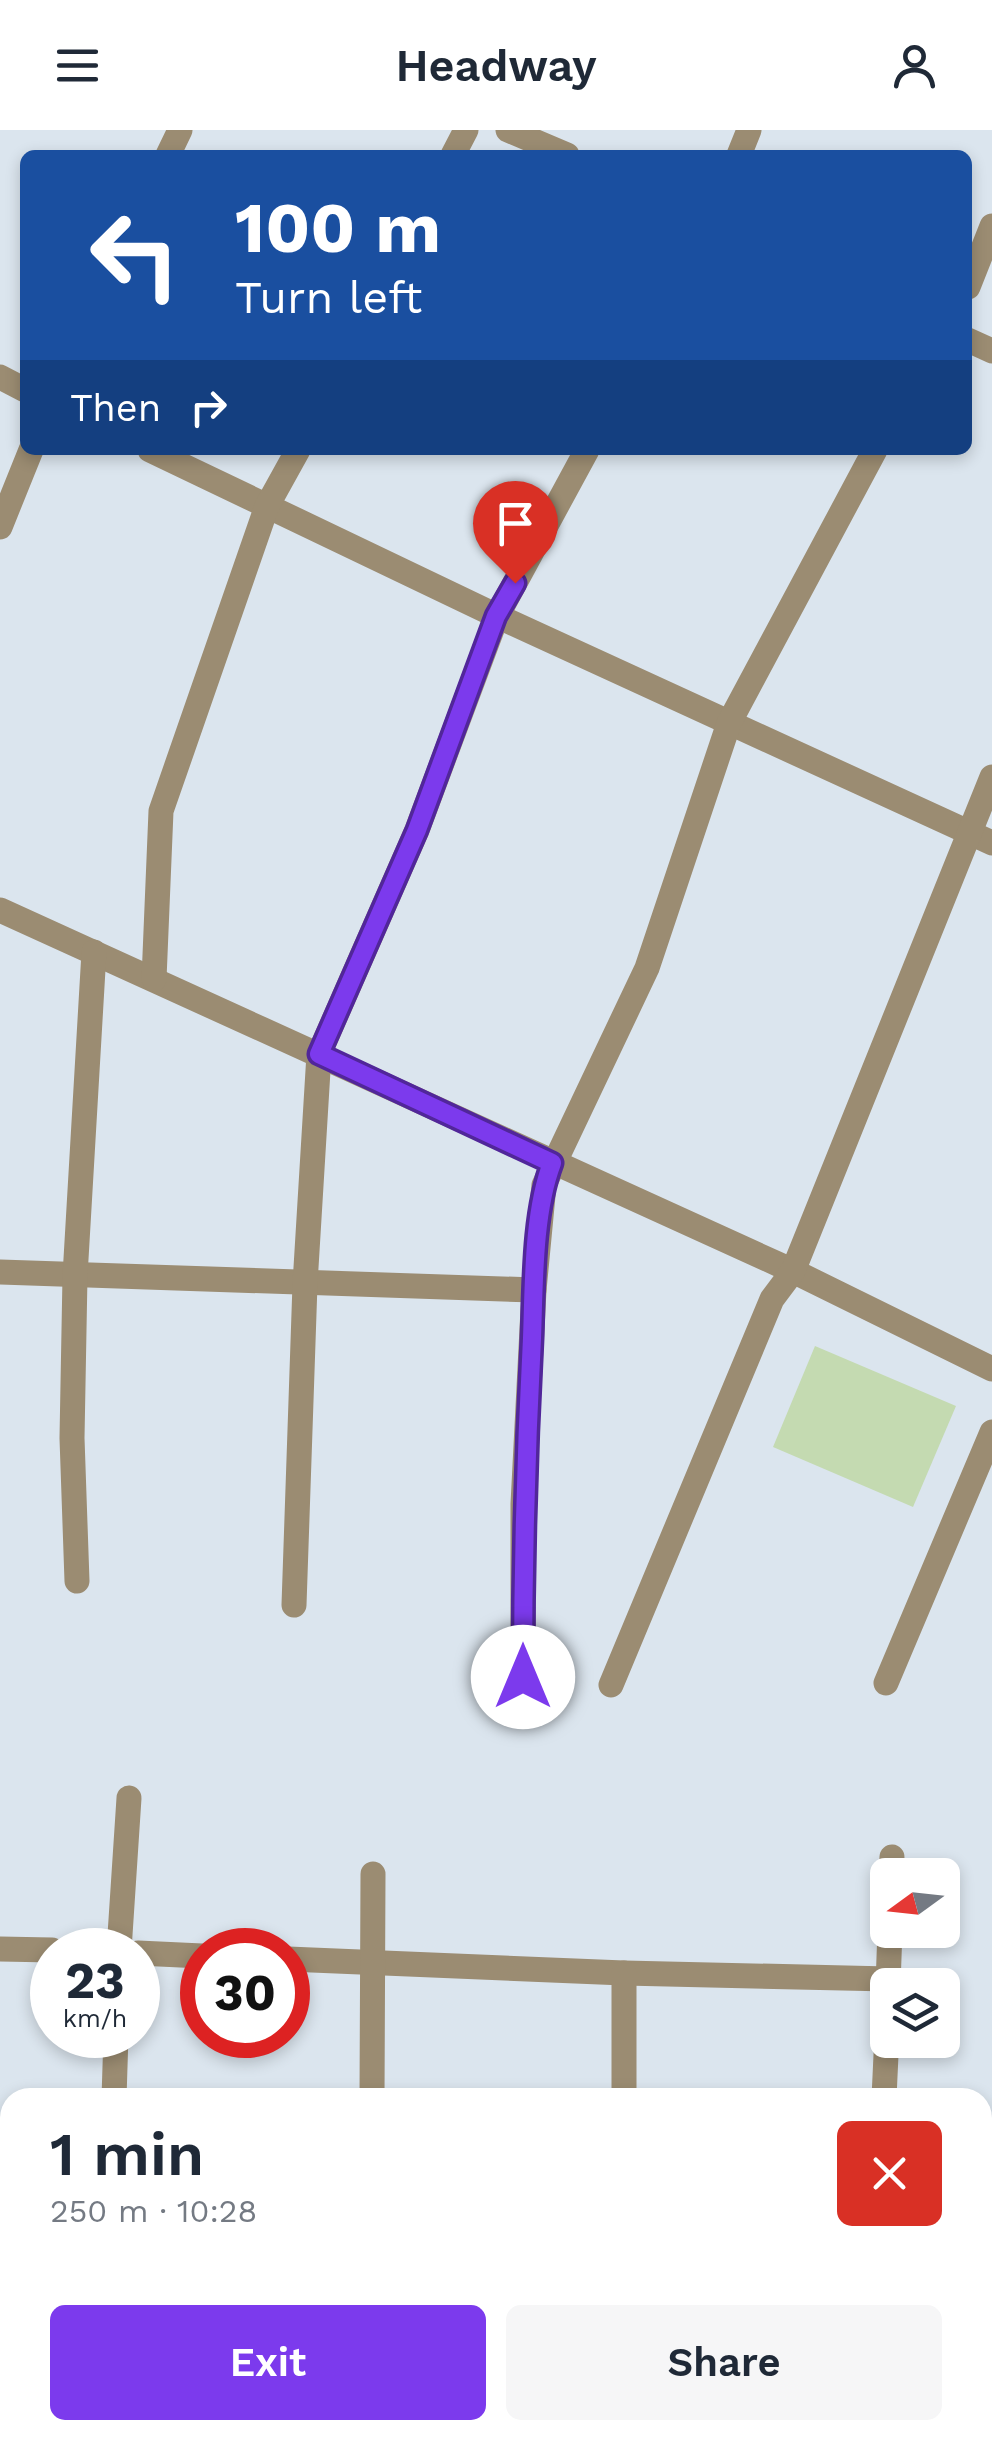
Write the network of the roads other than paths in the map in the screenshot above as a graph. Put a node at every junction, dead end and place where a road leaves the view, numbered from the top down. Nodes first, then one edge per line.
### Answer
1 (508, 130) edge
2 (554, 150) edge
3 (992, 226) edge
4 (972, 278) edge
5 (29, 455) edge
6 (160, 455) edge
7 (295, 455) edge
8 (584, 455) edge
9 (872, 455) edge
10 (267, 506) junction
11 (0, 528) edge
12 (496, 616) junction
13 (730, 723) junction
14 (992, 778) edge
15 (968, 833) junction
16 (992, 844) edge
17 (0, 910) edge
18 (94, 952) junction
19 (154, 979) junction
20 (319, 1054) junction
21 (552, 1163) junction
22 (794, 1271) junction
23 (0, 1272) edge
24 (74, 1276) junction
25 (305, 1284) junction
26 (534, 1290) junction
27 (992, 1369) edge
28 (992, 1432) edge
29 (77, 1581) dead end
30 (294, 1605) dead end
31 (523, 1677) dead end
32 (886, 1682) dead end
33 (611, 1685) dead end
34 (129, 1798) dead end
35 (373, 1874) dead end
36 (120, 1928) edge
37 (0, 1949) edge
38 (30, 1950) edge
39 (310, 1960) edge
40 (375, 1962) junction
41 (624, 1974) junction
42 (870, 1981) edge
43 (115, 2058) edge
44 (886, 2058) edge
45 (114, 2088) edge
46 (372, 2088) edge
47 (624, 2088) edge
48 (884, 2088) edge

1 - 2 street
3 - 4 street
5 - 11 street
6 - 10 street
7 - 10 street
8 - 12 street
9 - 13 street
10 - 12 street
10 - 19 street
12 - 13 street
12 - 20 street
13 - 15 street
13 - 21 street
14 - 15 street
15 - 16 street
15 - 22 street
17 - 18 street
18 - 19 street
18 - 24 street
19 - 20 street
20 - 21 street
20 - 25 street
21 - 22 street
21 - 26 street
22 - 27 street
22 - 33 street
23 - 24 street
24 - 25 street
24 - 29 street
25 - 26 street
25 - 30 street
26 - 31 street
28 - 32 street
34 - 36 street
35 - 40 street
37 - 38 street
39 - 40 street
40 - 41 street
40 - 46 street
41 - 42 street
41 - 47 street
43 - 45 street
44 - 48 street

